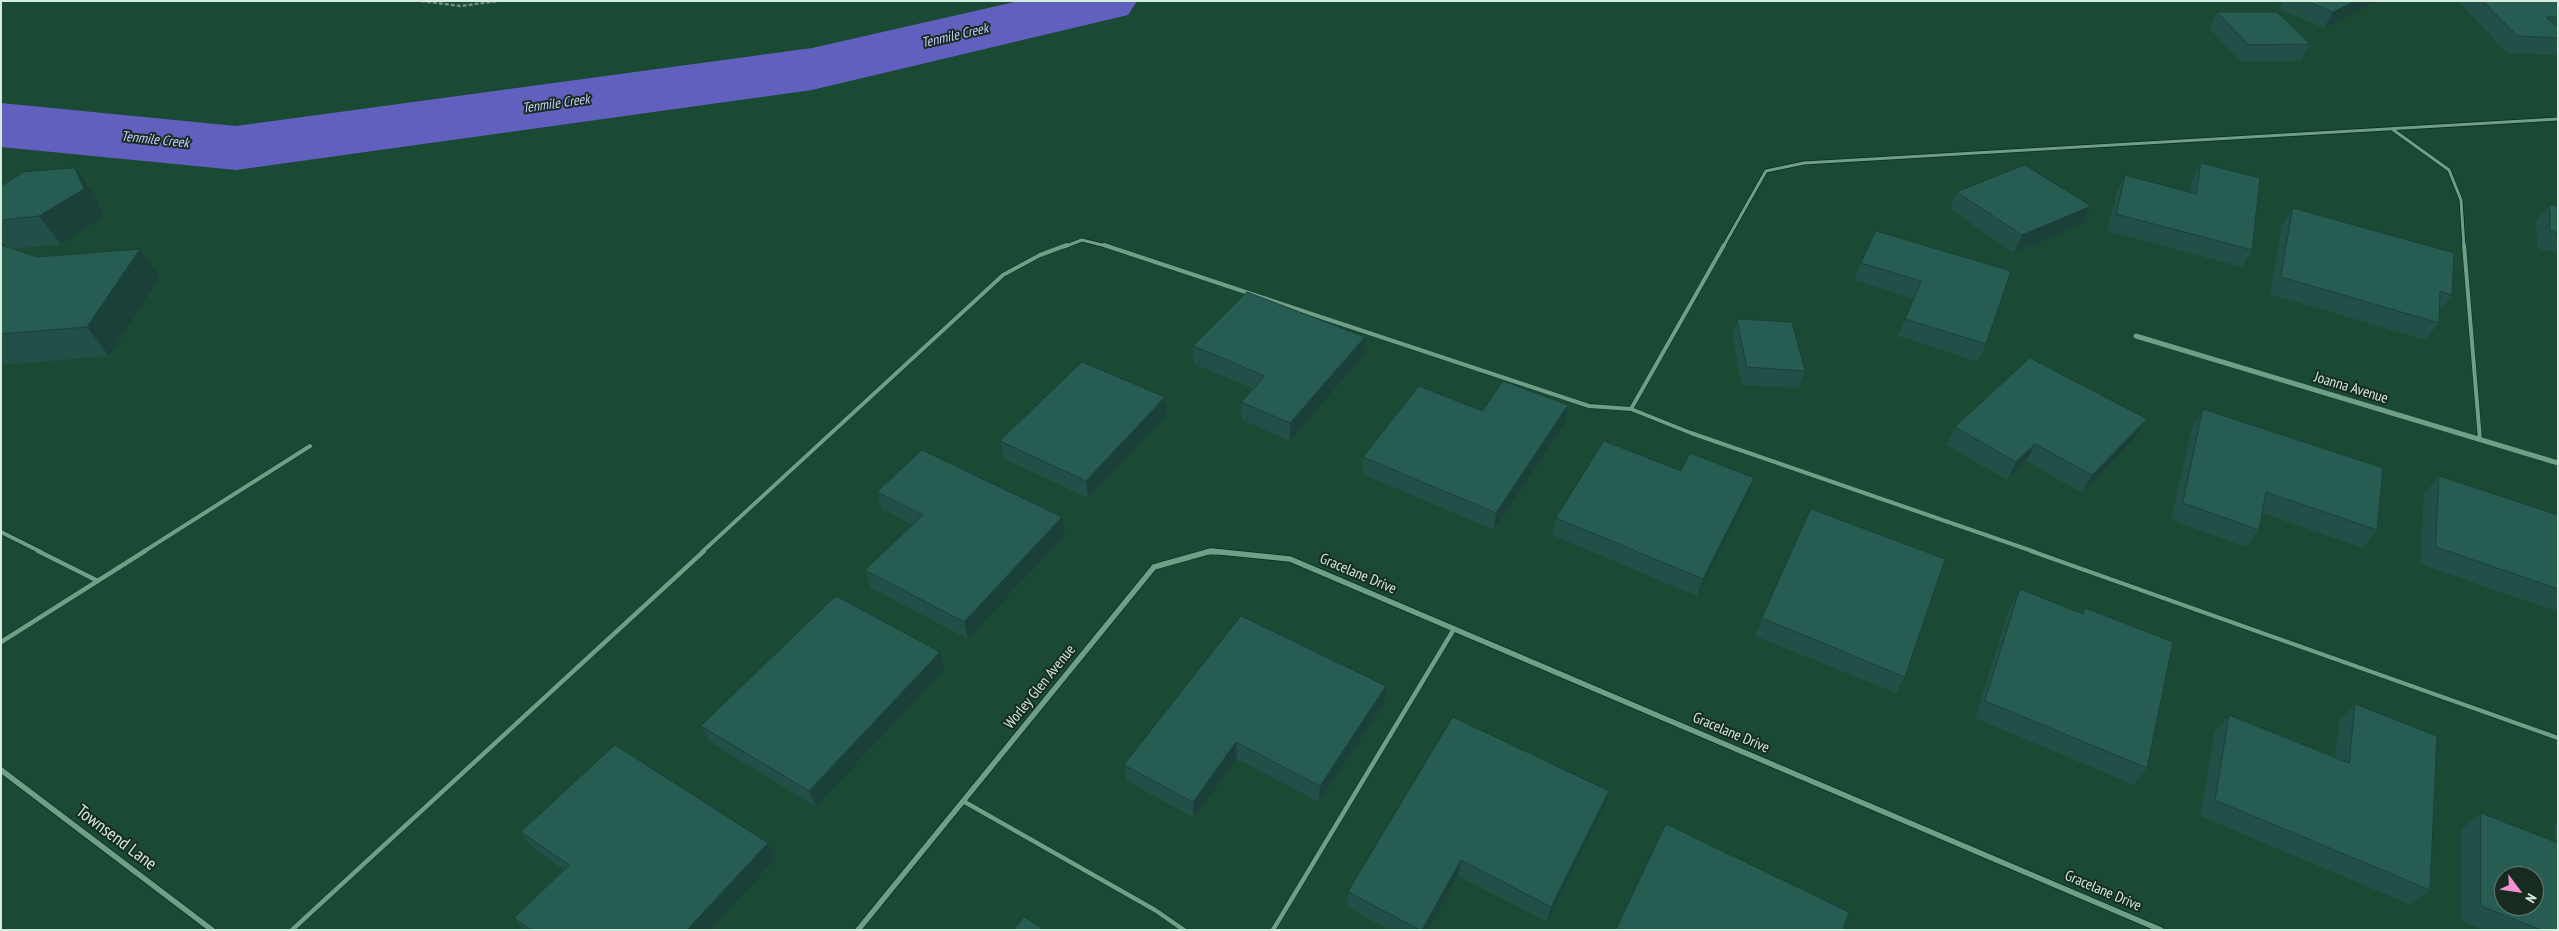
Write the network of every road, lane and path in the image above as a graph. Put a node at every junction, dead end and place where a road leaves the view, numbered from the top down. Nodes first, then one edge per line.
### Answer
1 (421, 1) edge
2 (499, 1) edge
3 (2558, 119) edge
4 (2391, 129) junction
5 (2136, 336) dead end
6 (1631, 409) junction
7 (2480, 440) junction
8 (310, 446) dead end
9 (2558, 463) edge
10 (1, 532) edge
11 (1290, 559) joint
12 (98, 580) junction
13 (1454, 629) junction
14 (1, 642) edge
15 (2558, 738) edge
16 (1, 770) edge
17 (964, 801) junction
18 (212, 930) edge
19 (292, 930) edge
20 (858, 930) edge
21 (1184, 930) edge
22 (1273, 930) edge
23 (2161, 930) edge

1 - 2 path
3 - 4 lane
4 - 6 lane
4 - 7 lane
5 - 7 street, Joanna Avenue
6 - 15 lane
6 - 19 lane
7 - 9 street, Joanna Avenue
8 - 12 lane
10 - 12 lane
11 - 13 street, Gracelane Drive
11 - 17 street, Worley Glen Avenue
12 - 14 lane
13 - 22 lane
13 - 23 street, Gracelane Drive
16 - 18 street, Townsend Lane
17 - 20 street, Worley Glen Avenue
17 - 21 lane

